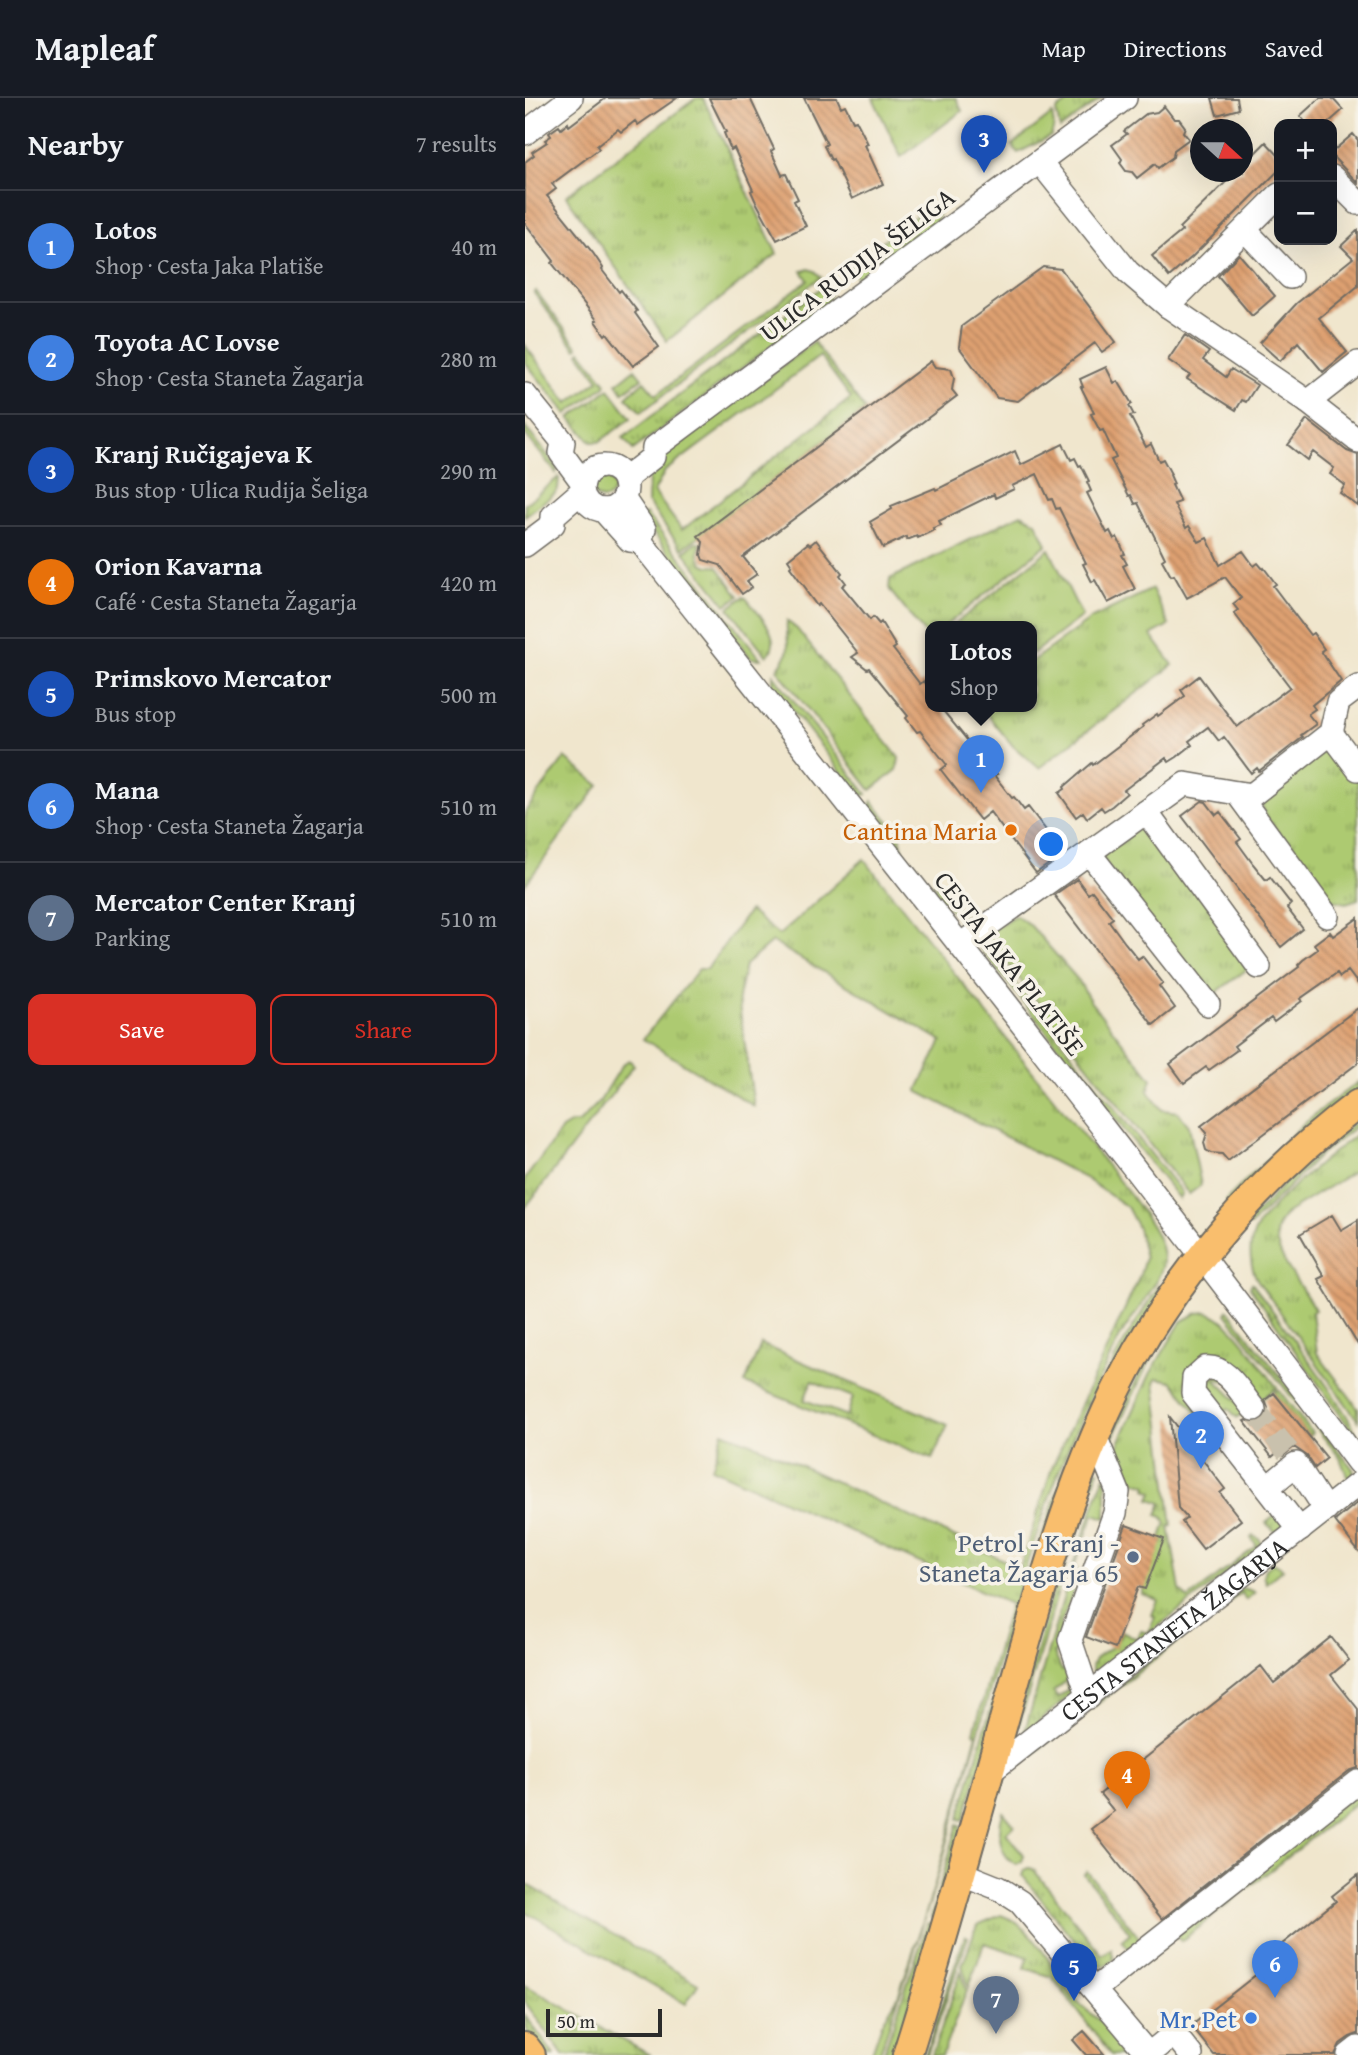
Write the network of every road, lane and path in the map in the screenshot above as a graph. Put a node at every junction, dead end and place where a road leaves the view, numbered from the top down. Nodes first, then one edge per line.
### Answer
1 (571, 98) edge
2 (1125, 98) edge
3 (525, 133) edge
4 (1040, 162) junction
5 (1337, 182) edge
6 (1274, 200) edge
7 (1358, 203) edge
8 (1245, 230) junction
9 (1290, 277) dead end
10 (1168, 306) junction
11 (1358, 363) edge
12 (525, 395) edge
13 (1308, 402) junction
14 (1358, 441) edge
15 (602, 488) junction
16 (525, 545) edge
17 (1358, 687) edge
18 (1331, 733) junction
19 (1358, 769) edge
20 (1237, 793) junction
21 (1146, 812) junction
22 (1089, 853) junction
23 (1327, 916) dead end
24 (960, 945) junction
25 (1259, 967) dead end
26 (1208, 1004) dead end
27 (1358, 1104) edge
28 (1203, 1256) junction
29 (1254, 1409) tunnel mouth
30 (1096, 1438) junction
31 (1358, 1462) edge
32 (1358, 1485) edge
33 (1268, 1487) junction
34 (1326, 1510) junction
35 (1300, 1530) junction
36 (1089, 1697) junction
37 (990, 1772) junction
38 (1358, 1782) edge
39 (963, 1874) junction
40 (1095, 1989) junction
41 (525, 2047) edge
42 (1358, 2048) edge
43 (531, 2055) edge
44 (907, 2055) edge
45 (1149, 2055) edge
46 (1191, 2055) edge
47 (1349, 2055) edge

1 - 3 street
2 - 4 street, ULICA RUDIJA ŠELIGA
4 - 10 street
4 - 15 street, ULICA RUDIJA ŠELIGA
5 - 7 street
6 - 8 street
8 - 9 street
8 - 10 street
10 - 13 street
11 - 13 street
12 - 15 street, CESTA JAKA PLATIŠE
13 - 14 street
15 - 16 street, ULICA RUDIJA ŠELIGA
15 - 24 street, CESTA JAKA PLATIŠE
17 - 18 street
18 - 19 street
18 - 20 street
20 - 21 street
20 - 23 street
21 - 22 street
21 - 25 street
22 - 24 street
22 - 26 street
24 - 28 street, CESTA JAKA PLATIŠE
27 - 28 main road
28 - 30 main road
28 - 31 street
29 - 33 street
30 - 36 street
30 - 37 main road
32 - 34 street, CESTA STANETA ŽAGARJA
33 - 34 street
33 - 35 street
34 - 35 street, CESTA STANETA ŽAGARJA
35 - 36 street, CESTA STANETA ŽAGARJA
36 - 37 street, CESTA STANETA ŽAGARJA
37 - 39 main road
38 - 40 street
39 - 40 street
39 - 44 main road
40 - 45 street
41 - 43 main road
42 - 47 street
45 - 46 street

